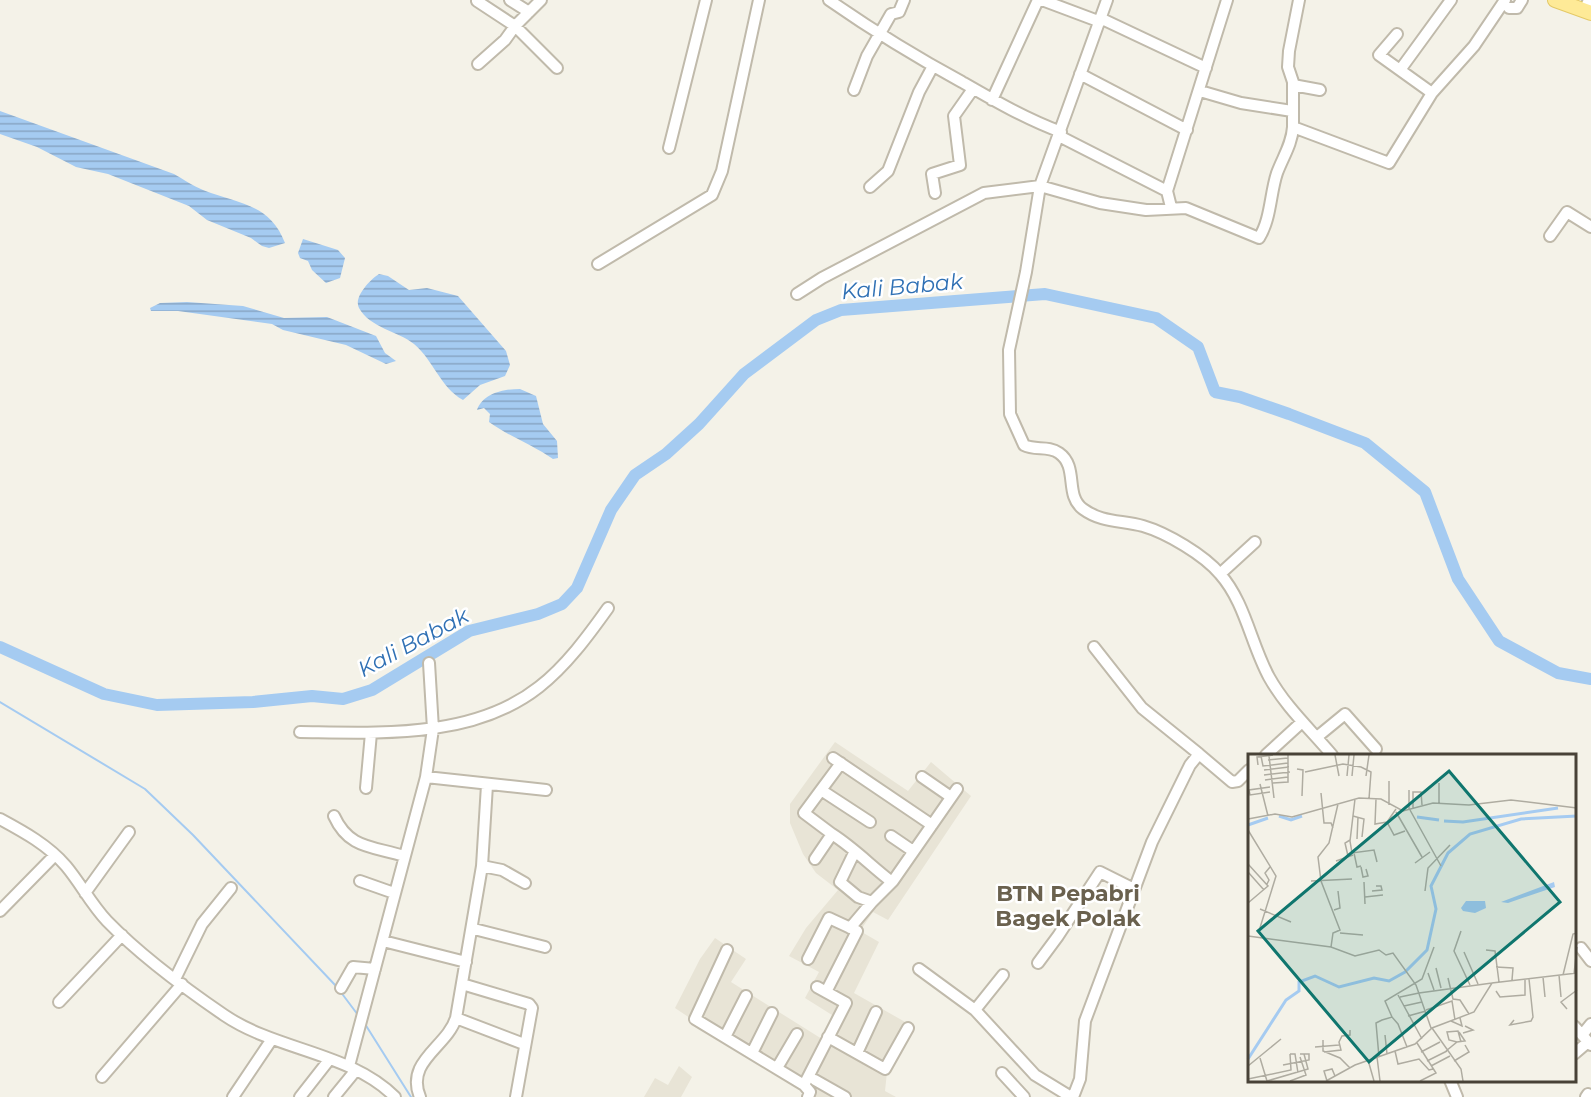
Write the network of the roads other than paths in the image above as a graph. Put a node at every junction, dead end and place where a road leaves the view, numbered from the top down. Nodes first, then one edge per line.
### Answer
1 (510, 0) edge
2 (541, 0) edge
3 (706, 0) edge
4 (759, 0) edge
5 (829, 0) edge
6 (904, 0) edge
7 (1040, 0) edge
8 (1107, 0) edge
9 (1227, 0) edge
10 (1299, 0) edge
11 (1451, 0) edge
12 (1522, 0) edge
13 (1555, 0) edge
14 (477, 1) edge
15 (1507, 4) edge
16 (1588, 8) edge
17 (529, 12) junction
18 (1099, 20) junction
19 (515, 26) junction
20 (878, 34) junction
21 (1397, 34) dead end
22 (478, 64) dead end
23 (933, 66) junction
24 (557, 68) dead end
25 (1206, 68) junction
26 (1400, 70) junction
27 (1080, 74) junction
28 (1293, 85) junction
29 (973, 88) junction
30 (854, 90) dead end
31 (1320, 90) dead end
32 (1200, 91) junction
33 (1432, 93) junction
34 (992, 100) junction
35 (1292, 111) junction
36 (1293, 127) junction
37 (1187, 130) junction
38 (1060, 134) junction
39 (669, 148) dead end
40 (1040, 186) junction
41 (870, 187) dead end
42 (1167, 191) junction
43 (935, 193) dead end
44 (1171, 207) junction
45 (1591, 227) edge
46 (1550, 236) dead end
47 (598, 264) dead end
48 (797, 294) dead end
49 (1255, 543) dead end
50 (1220, 574) junction
51 (608, 608) dead end
52 (1094, 647) dead end
53 (429, 663) dead end
54 (1302, 722) junction
55 (433, 729) junction
56 (300, 732) dead end
57 (371, 733) junction
58 (1317, 737) junction
59 (1377, 749) dead end
60 (1199, 754) junction
61 (1267, 754) edge
62 (1331, 754) edge
63 (1248, 772) edge
64 (426, 777) junction
65 (921, 777) dead end
66 (487, 785) junction
67 (366, 789) dead end
68 (546, 790) dead end
69 (820, 790) junction
70 (334, 816) dead end
71 (0, 819) edge
72 (870, 822) dead end
73 (932, 825) junction
74 (129, 832) dead end
75 (832, 834) junction
76 (891, 836) dead end
77 (855, 851) junction
78 (913, 852) junction
79 (55, 855) junction
80 (404, 856) junction
81 (815, 859) dead end
82 (482, 866) junction
83 (360, 881) dead end
84 (892, 882) junction
85 (525, 883) dead end
86 (231, 888) dead end
87 (1134, 889) junction
88 (85, 893) junction
89 (394, 893) junction
90 (873, 902) junction
91 (0, 911) edge
92 (850, 928) junction
93 (474, 929) junction
94 (122, 935) junction
95 (382, 941) junction
96 (545, 947) dead end
97 (1581, 948) dead end
98 (727, 950) dead end
99 (808, 959) dead end
100 (1591, 961) edge
101 (466, 962) junction
102 (1038, 963) dead end
103 (375, 969) junction
104 (919, 969) dead end
105 (1003, 975) dead end
106 (178, 981) junction
107 (462, 984) junction
108 (341, 988) dead end
109 (746, 996) dead end
110 (59, 1002) dead end
111 (975, 1010) junction
112 (876, 1012) dead end
113 (772, 1013) dead end
114 (456, 1018) junction
115 (1591, 1024) edge
116 (908, 1028) dead end
117 (797, 1034) dead end
118 (725, 1037) junction
119 (828, 1037) junction
120 (1584, 1037) edge
121 (272, 1039) junction
122 (524, 1044) junction
123 (1576, 1052) edge
124 (752, 1053) junction
125 (857, 1053) junction
126 (329, 1060) junction
127 (352, 1068) junction
128 (777, 1068) junction
129 (1002, 1073) dead end
130 (102, 1077) dead end
131 (1451, 1082) edge
132 (810, 1083) junction
133 (843, 1096) edge
134 (233, 1097) edge
135 (300, 1097) edge
136 (334, 1097) edge
137 (395, 1097) edge
138 (420, 1097) edge
139 (516, 1097) edge
140 (808, 1097) edge
141 (1024, 1097) edge
142 (1072, 1097) edge
143 (1457, 1097) edge

1 - 17 street
2 - 17 street
3 - 39 street
4 - 47 street
5 - 20 street
6 - 20 street
7 - 18 street
7 - 34 street
8 - 18 street
9 - 25 street
10 - 28 street
11 - 26 street
12 - 15 street
13 - 16 main road
14 - 19 street
15 - 33 street
17 - 19 street
18 - 25 street
18 - 27 street
19 - 22 street
19 - 24 street
20 - 23 street
20 - 30 street
21 - 26 street
23 - 29 street
23 - 41 street
25 - 32 street
26 - 33 street
27 - 37 street
27 - 38 street
28 - 31 street
28 - 35 street
29 - 34 street
29 - 43 street
32 - 35 street
32 - 37 street
33 - 36 street
34 - 38 street
35 - 36 street
36 - 44 street
37 - 42 street
38 - 40 street
38 - 42 street
40 - 44 street
40 - 48 street
40 - 50 street
42 - 44 street
45 - 46 street
49 - 50 street
50 - 54 street
51 - 55 street
52 - 60 street
53 - 55 street
54 - 58 street
54 - 61 street
55 - 57 street
55 - 64 street
56 - 57 street
57 - 67 street
58 - 59 street
58 - 62 street
60 - 63 street
60 - 87 street
64 - 66 street
64 - 80 street
65 - 73 street
66 - 68 street
66 - 82 street
69 - 72 street
69 - 73 street
69 - 75 street
70 - 80 street
71 - 79 street
73 - 78 street
74 - 88 street
75 - 77 street
75 - 81 street
76 - 78 street
77 - 84 street
77 - 90 street
78 - 84 street
79 - 88 street
79 - 91 street
80 - 89 street
82 - 85 street
82 - 93 street
83 - 89 street
84 - 90 street
86 - 106 street
87 - 102 street
87 - 142 street
88 - 94 street
89 - 95 street
90 - 92 street
92 - 99 street
92 - 119 street
93 - 96 street
93 - 101 street
94 - 106 street
94 - 110 street
95 - 101 street
95 - 103 street
97 - 100 street
98 - 118 street
101 - 107 street
103 - 108 street
103 - 127 street
104 - 111 street
105 - 111 street
106 - 121 street
106 - 130 street
107 - 114 street
107 - 122 street
109 - 118 street
111 - 142 street
112 - 125 street
113 - 124 street
114 - 122 street
114 - 138 street
115 - 120 street
116 - 125 street
117 - 128 street
118 - 124 street
119 - 125 street
119 - 132 street
120 - 123 street
121 - 126 street
121 - 134 street
122 - 139 street
124 - 128 street
126 - 127 street
126 - 135 street
127 - 136 street
127 - 137 street
128 - 132 street
129 - 141 street
131 - 143 street
132 - 133 street
132 - 140 street

